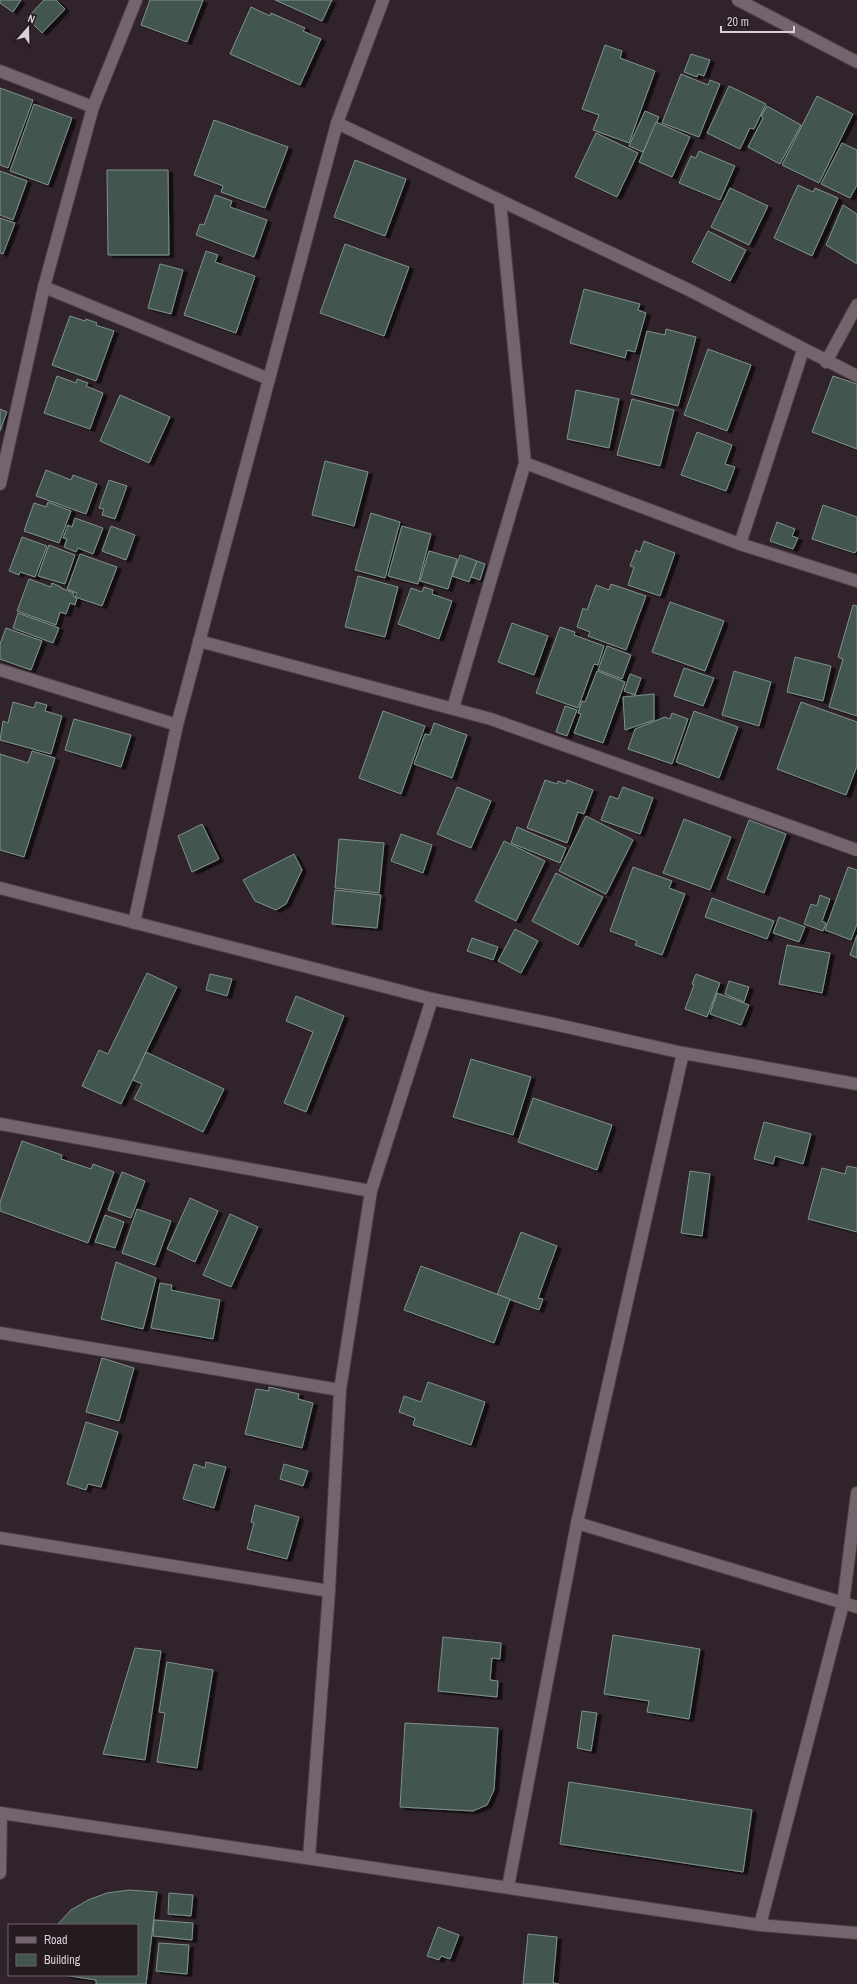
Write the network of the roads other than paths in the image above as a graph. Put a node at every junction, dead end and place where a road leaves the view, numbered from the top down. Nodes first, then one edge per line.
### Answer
1 (136, 0) edge
2 (383, 0) edge
3 (738, 0) edge
4 (857, 62) edge
5 (0, 71) edge
6 (94, 107) junction
7 (337, 123) junction
8 (500, 200) junction
9 (44, 287) junction
10 (857, 305) edge
11 (803, 350) junction
12 (826, 362) junction
13 (857, 376) edge
14 (269, 379) junction
15 (525, 463) junction
16 (0, 484) edge
17 (740, 544) junction
18 (857, 581) edge
19 (199, 642) junction
20 (0, 670) edge
21 (453, 708) junction
22 (177, 725) junction
23 (857, 850) edge
24 (0, 888) edge
25 (134, 923) junction
26 (432, 999) junction
27 (683, 1053) junction
28 (857, 1084) edge
29 (0, 1124) edge
30 (371, 1192) junction
31 (0, 1333) edge
32 (340, 1390) junction
33 (857, 1493) edge
34 (577, 1523) junction
35 (0, 1538) edge
36 (329, 1591) junction
37 (843, 1604) junction
38 (857, 1607) edge
39 (0, 1813) edge
40 (310, 1858) junction
41 (0, 1872) edge
42 (508, 1887) junction
43 (760, 1925) junction
44 (857, 1933) edge

1 - 6 street
2 - 7 street
3 - 4 street
5 - 6 street
6 - 9 street
7 - 8 street
7 - 14 street
8 - 11 street
8 - 15 street
9 - 14 street
9 - 16 street
10 - 12 street
11 - 12 street
11 - 17 street
12 - 13 street
14 - 19 street
15 - 17 street
15 - 21 street
17 - 18 street
19 - 21 street
19 - 22 street
20 - 22 street
21 - 23 street
22 - 25 street
24 - 25 street
25 - 26 street
26 - 27 street
26 - 30 street
27 - 28 street
27 - 34 street
29 - 30 street
30 - 32 street
31 - 32 street
32 - 36 street
33 - 37 street
34 - 37 street
34 - 42 street
35 - 36 street
36 - 40 street
37 - 38 street
37 - 43 street
39 - 40 street
39 - 41 street
40 - 42 street
42 - 43 street
43 - 44 street

